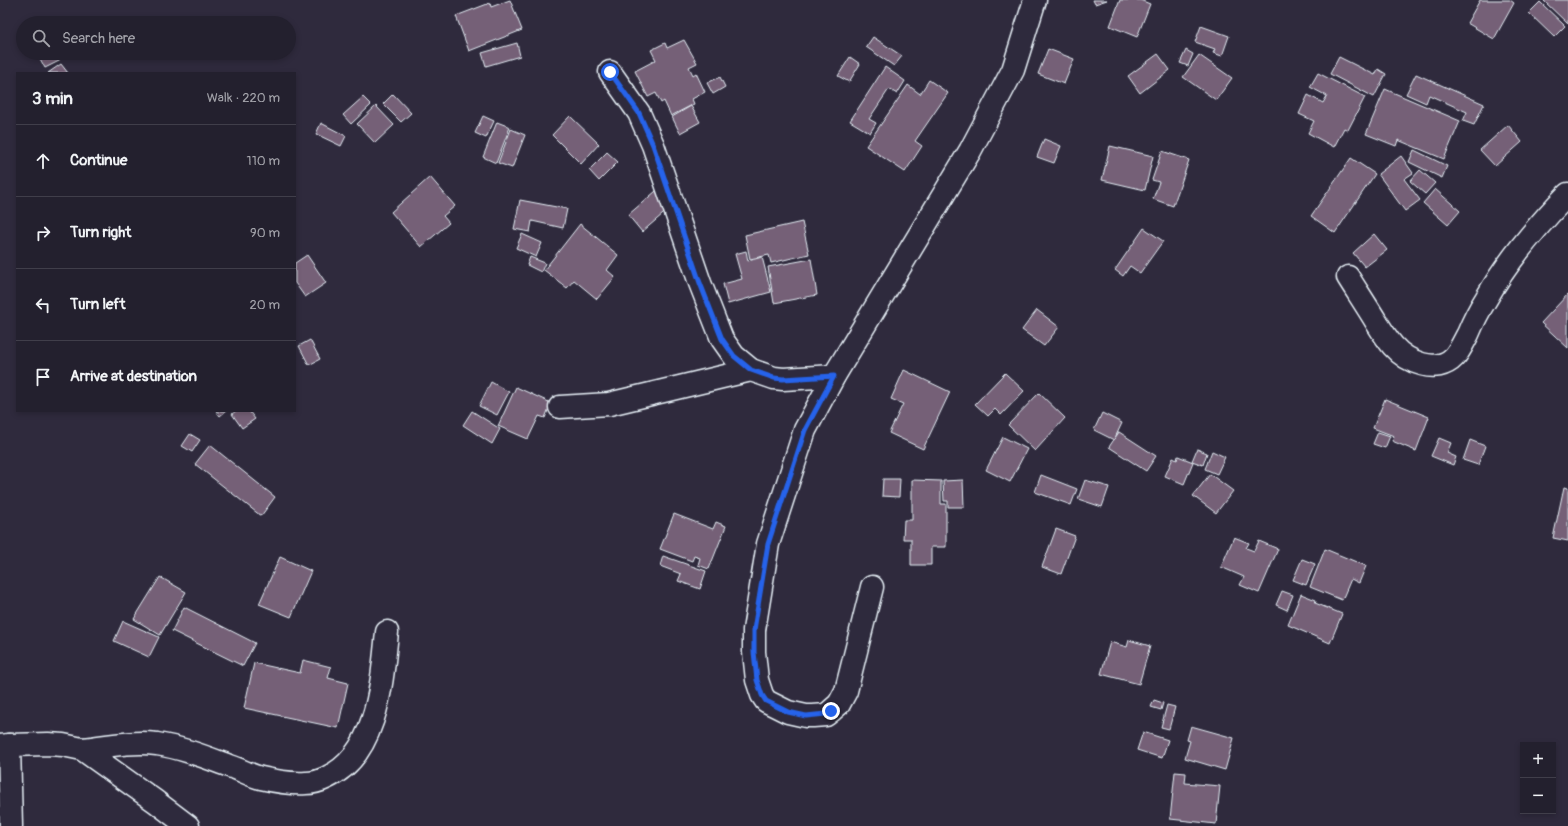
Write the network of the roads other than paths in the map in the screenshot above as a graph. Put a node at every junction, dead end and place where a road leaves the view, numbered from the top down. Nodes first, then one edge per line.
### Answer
1 (1035, 0) edge
2 (610, 72) dead end
3 (1568, 194) edge
4 (1348, 277) dead end
5 (751, 370) junction
6 (834, 376) junction
7 (560, 407) dead end
8 (872, 587) dead end
9 (387, 632) dead end
10 (4, 745) edge
11 (82, 750) junction
12 (11, 826) edge
13 (188, 826) edge

1 - 6 street
2 - 5 street
3 - 4 street
5 - 6 street
5 - 7 street
6 - 8 street
9 - 11 street
10 - 11 street
10 - 12 street
11 - 13 street

